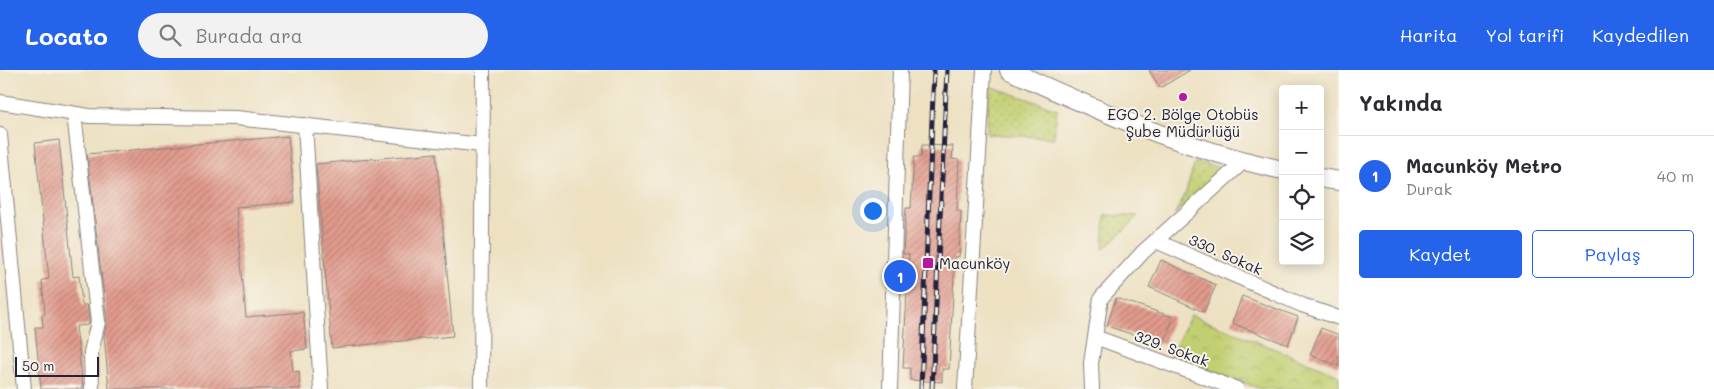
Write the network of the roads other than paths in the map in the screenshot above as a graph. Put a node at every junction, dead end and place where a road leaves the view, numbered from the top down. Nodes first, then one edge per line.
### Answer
1 (483, 70) edge
2 (900, 70) edge
3 (984, 70) edge
4 (1009, 70) edge
5 (0, 102) edge
6 (74, 114) junction
7 (304, 126) junction
8 (0, 135) edge
9 (482, 145) junction
10 (1243, 162) junction
11 (1279, 169) edge
12 (1324, 179) edge
13 (1339, 182) edge
14 (1156, 240) junction
15 (1339, 318) edge
16 (1095, 337) junction
17 (24, 389) edge
18 (92, 389) edge
19 (321, 389) edge
20 (480, 389) edge
21 (890, 389) edge
22 (965, 389) edge
23 (1092, 389) edge
24 (1237, 389) edge

1 - 9 street
2 - 21 street
3 - 22 street
4 - 10 main road
5 - 6 street
6 - 7 street
6 - 18 street
7 - 9 street
7 - 19 street
8 - 17 street
9 - 20 street
10 - 11 main road
10 - 14 street
12 - 13 main road
14 - 15 street, 330. Sokak
14 - 16 street
16 - 23 street
16 - 24 street, 329. Sokak

